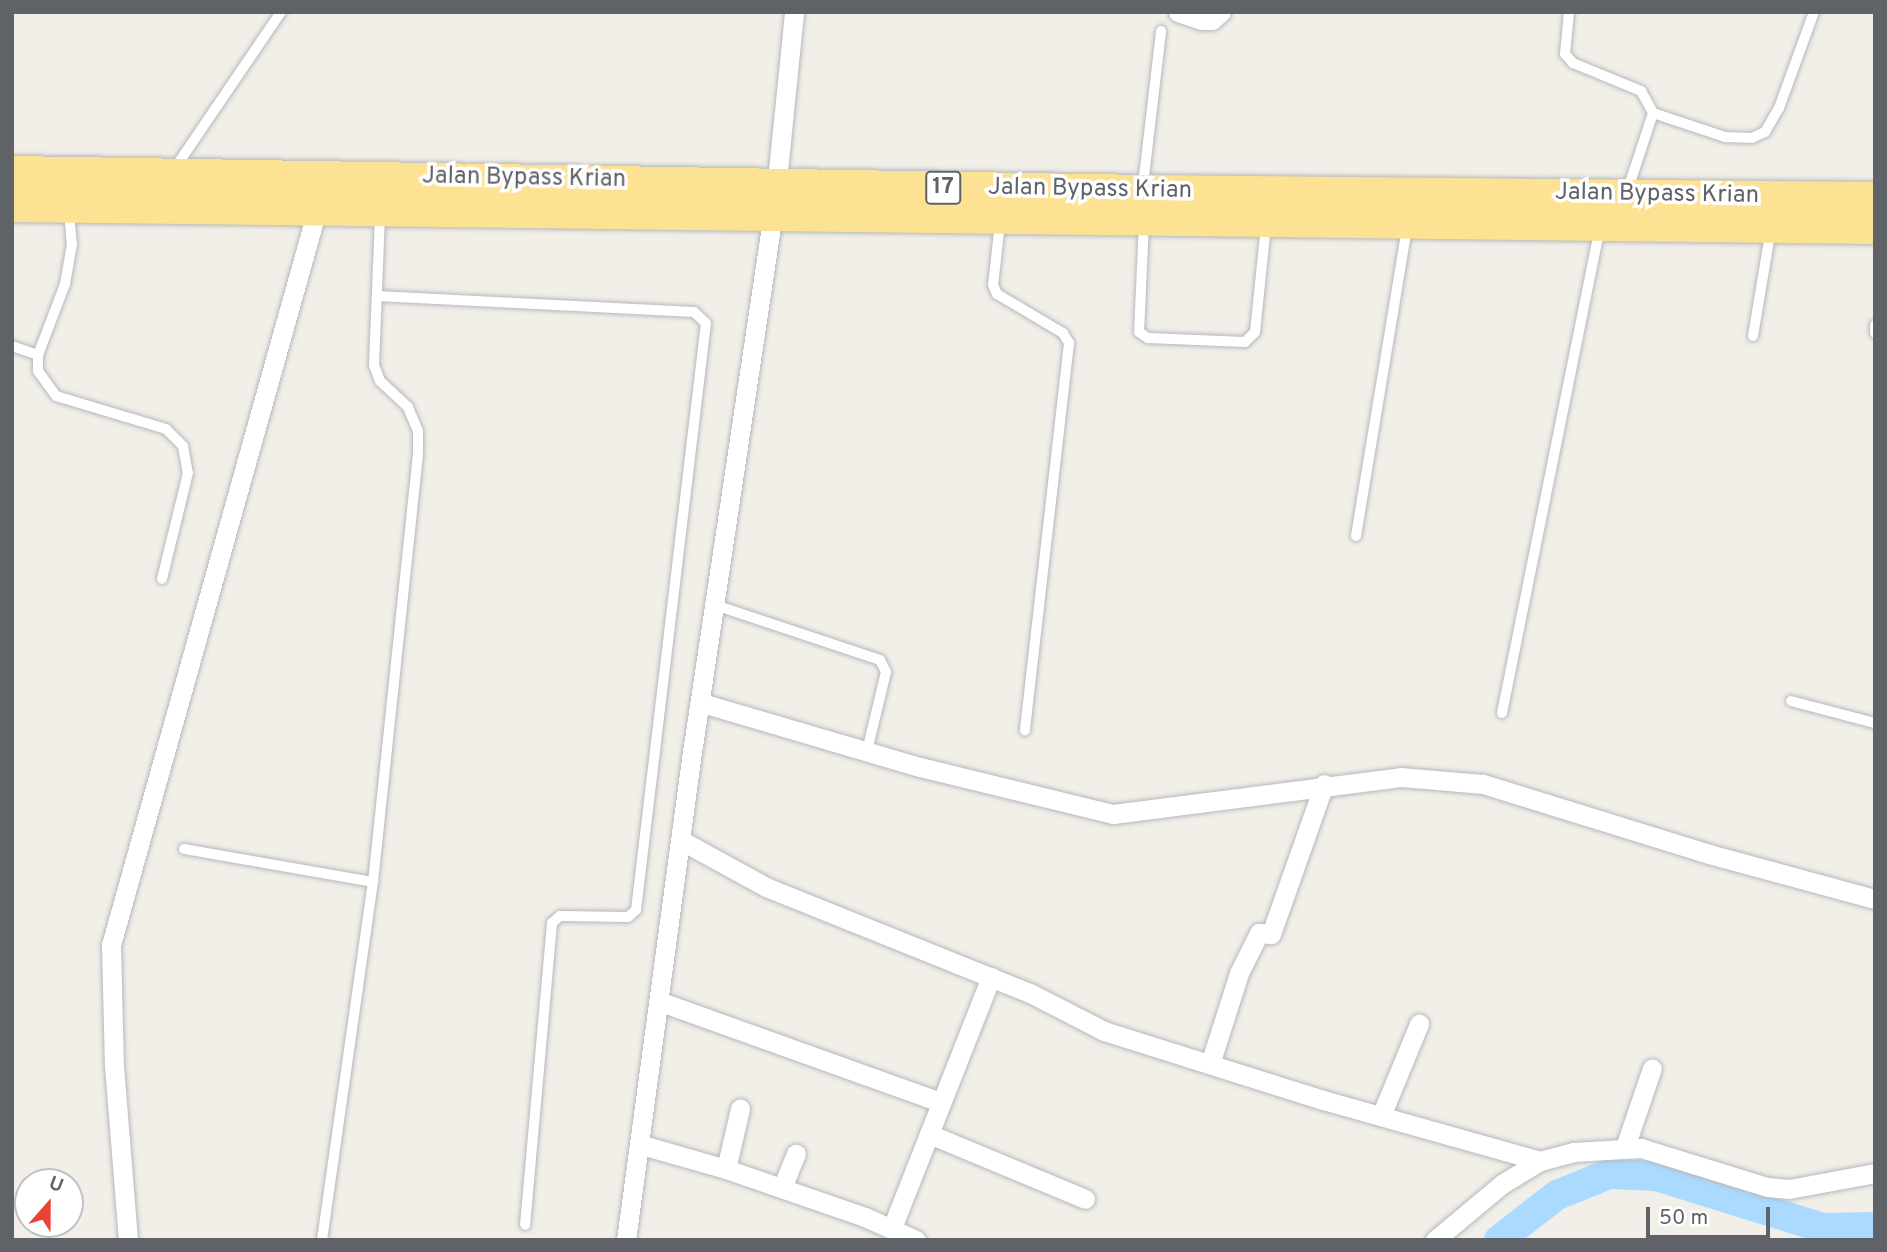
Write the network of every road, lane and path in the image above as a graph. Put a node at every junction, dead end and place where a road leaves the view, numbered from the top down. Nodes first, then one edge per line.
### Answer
1 (281, 12) edge
2 (794, 12) edge
3 (1178, 12) edge
4 (1221, 12) edge
5 (1569, 12) edge
6 (1814, 12) edge
7 (1161, 31) dead end
8 (1653, 113) junction
9 (12, 173) edge
10 (171, 174) junction
11 (1626, 194) junction
12 (775, 199) junction
13 (1875, 199) edge
14 (12, 204) edge
15 (69, 204) junction
16 (1143, 205) junction
17 (318, 206) junction
18 (380, 209) junction
19 (1001, 216) junction
20 (1266, 219) junction
21 (1408, 220) junction
22 (1600, 223) junction
23 (1771, 225) junction
24 (1875, 226) edge
25 (377, 296) junction
26 (1875, 325) edge
27 (1875, 333) edge
28 (1753, 336) dead end
29 (12, 346) edge
30 (38, 355) junction
31 (1356, 536) dead end
32 (162, 579) dead end
33 (715, 605) junction
34 (1791, 701) dead end
35 (702, 703) junction
36 (1502, 713) dead end
37 (1875, 723) edge
38 (1025, 731) dead end
39 (867, 751) junction
40 (1324, 784) junction
41 (681, 841) junction
42 (184, 849) dead end
43 (373, 883) junction
44 (1875, 899) edge
45 (991, 977) junction
46 (661, 1002) junction
47 (1419, 1024) dead end
48 (1210, 1064) junction
49 (1652, 1068) dead end
50 (940, 1102) junction
51 (740, 1109) dead end
52 (1381, 1116) junction
53 (929, 1134) junction
54 (642, 1145) junction
55 (1625, 1147) junction
56 (796, 1154) dead end
57 (1540, 1161) junction
58 (726, 1169) junction
59 (1875, 1173) edge
60 (782, 1188) junction
61 (1085, 1199) dead end
62 (525, 1225) dead end
63 (892, 1228) junction
64 (128, 1240) edge
65 (322, 1240) edge
66 (626, 1240) edge
67 (916, 1240) edge
68 (1435, 1240) edge

1 - 10 lane
2 - 12 street
3 - 4 street
5 - 8 lane
6 - 8 lane
7 - 16 lane
8 - 11 lane
9 - 10 highway, Jalan Bypass Krian / 17
10 - 12 highway, Jalan Bypass Krian / 17
11 - 13 highway, Jalan Bypass Krian / 17
11 - 16 highway, Jalan Bypass Krian / 17
12 - 16 highway, Jalan Bypass Krian / 17
12 - 18 highway, Jalan Bypass Krian / 17
12 - 19 highway, Jalan Bypass Krian / 17
12 - 33 street
14 - 15 highway, Jalan Bypass Krian / 17
15 - 17 highway, Jalan Bypass Krian / 17
15 - 30 lane
16 - 19 highway, Jalan Bypass Krian / 17
16 - 20 highway, Jalan Bypass Krian / 17
16 - 20 lane
17 - 18 highway, Jalan Bypass Krian / 17
17 - 64 street
18 - 25 lane
19 - 38 lane
20 - 21 highway, Jalan Bypass Krian / 17
21 - 22 highway, Jalan Bypass Krian / 17
21 - 31 lane
22 - 23 highway, Jalan Bypass Krian / 17
22 - 36 lane
23 - 24 highway, Jalan Bypass Krian / 17
23 - 28 lane
25 - 43 lane
25 - 62 lane
26 - 27 lane
29 - 30 lane
30 - 32 lane
33 - 35 street
33 - 39 lane
34 - 37 lane
35 - 39 street
35 - 41 street
39 - 40 street
40 - 44 street
40 - 48 street
41 - 45 street
41 - 46 street
42 - 43 lane
43 - 65 lane
45 - 48 street
45 - 50 street
46 - 50 street
46 - 54 street
47 - 52 street
48 - 52 street
49 - 55 street
50 - 53 street
51 - 58 street
52 - 57 street
53 - 61 street
53 - 63 street
54 - 58 street
54 - 66 street
55 - 57 street
55 - 59 street
56 - 60 street
57 - 68 street
58 - 60 street
60 - 63 street
63 - 67 street

